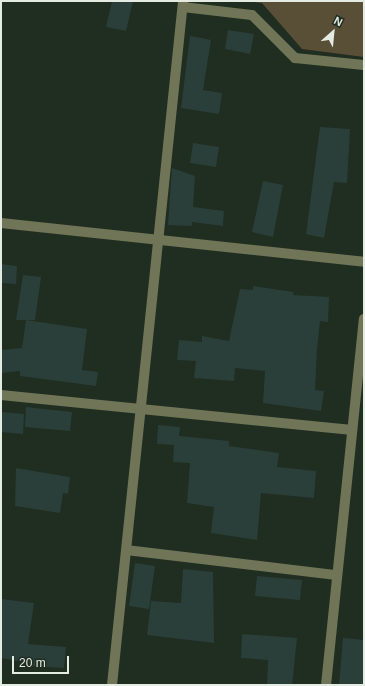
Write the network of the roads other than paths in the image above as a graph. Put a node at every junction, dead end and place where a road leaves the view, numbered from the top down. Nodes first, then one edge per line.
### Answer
1 (183, 4) edge
2 (364, 65) edge
3 (1, 223) edge
4 (158, 240) junction
5 (364, 262) edge
6 (364, 319) edge
7 (1, 395) edge
8 (141, 409) junction
9 (352, 430) junction
10 (126, 550) junction
11 (337, 575) junction
12 (112, 685) edge
13 (326, 685) edge

1 - 2 street
1 - 4 street
3 - 4 street
4 - 5 street
4 - 8 street
6 - 9 street
7 - 8 street
8 - 9 street
8 - 10 street
9 - 11 street
10 - 11 street
10 - 12 street
11 - 13 street

